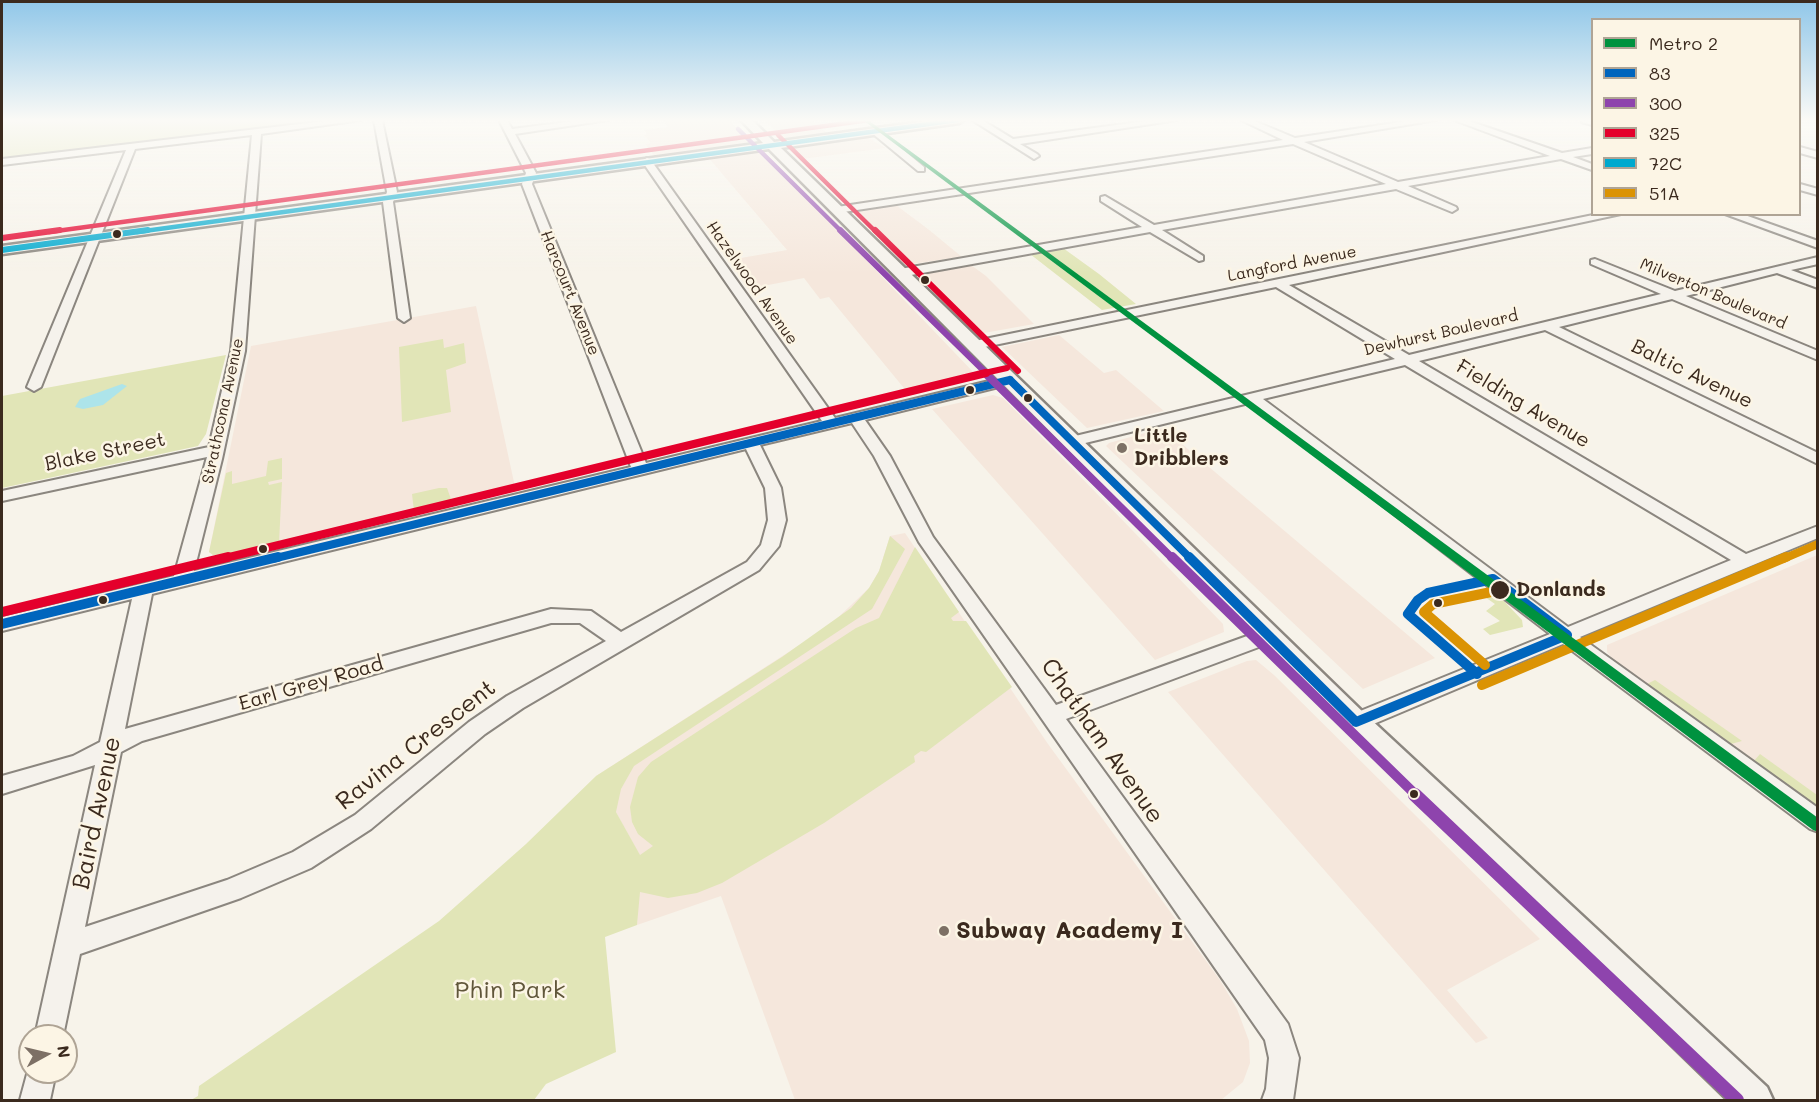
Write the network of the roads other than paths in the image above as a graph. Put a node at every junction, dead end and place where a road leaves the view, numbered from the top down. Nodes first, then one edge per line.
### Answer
1 (121, 171) edge
2 (254, 171) edge
3 (387, 171) edge
4 (530, 171) edge
5 (569, 171) edge
6 (654, 171) edge
7 (798, 171) edge
8 (1092, 171) edge
9 (1363, 171) edge
10 (1478, 171) edge
11 (528, 177) junction
12 (1397, 186) junction
13 (1801, 187) edge
14 (1818, 192) edge
15 (391, 196) junction
16 (1105, 199) dead end
17 (837, 210) junction
18 (1452, 210) dead end
19 (250, 216) junction
20 (1606, 216) edge
21 (1736, 216) edge
22 (1152, 228) junction
23 (94, 237) junction
24 (1818, 245) edge
25 (2, 250) edge
26 (1199, 258) dead end
27 (1818, 260) edge
28 (1595, 262) dead end
29 (1779, 270) junction
30 (900, 273) junction
31 (1279, 284) junction
32 (1818, 284) edge
33 (1672, 295) junction
34 (404, 318) dead end
35 (1547, 327) junction
36 (975, 345) junction
37 (1818, 357) edge
38 (1407, 359) junction
39 (1010, 380) junction
40 (34, 387) dead end
41 (1252, 398) junction
42 (855, 417) junction
43 (831, 423) junction
44 (1073, 441) junction
45 (751, 442) junction
46 (216, 450) junction
47 (1818, 459) edge
48 (640, 469) junction
49 (2, 495) edge
50 (1818, 531) edge
51 (1745, 561) junction
52 (182, 580) junction
53 (144, 589) junction
54 (2, 624) edge
55 (1567, 635) junction
56 (1268, 636) junction
57 (619, 641) junction
58 (1050, 716) junction
59 (1356, 722) junction
60 (112, 747) junction
61 (2, 785) edge
62 (1818, 822) edge
63 (69, 945) junction
64 (52, 1024) edge
65 (39, 1084) edge
66 (35, 1101) edge
67 (1277, 1101) edge
68 (1754, 1101) edge

1 - 23 street
2 - 19 street, Strathcona Avenue
3 - 15 street
4 - 11 street, Harcourt Avenue
5 - 11 main road
6 - 43 street, Hazelwood Avenue
7 - 17 main road
8 - 17 street
9 - 12 street
10 - 12 street
11 - 15 main road
11 - 48 street, Harcourt Avenue
12 - 18 street
12 - 22 street
13 - 14 street
15 - 19 main road
15 - 34 street
16 - 22 street
17 - 30 main road
19 - 23 main road
19 - 46 street, Strathcona Avenue
20 - 31 street, Langford Avenue
21 - 24 street
22 - 26 street
22 - 30 street
23 - 25 main road
23 - 40 street
27 - 29 street, Dewhurst Boulevard
28 - 33 street, Milverton Boulevard
29 - 32 street
29 - 33 street, Dewhurst Boulevard
30 - 36 main road
31 - 36 street, Langford Avenue
31 - 38 street, Fielding Avenue
33 - 35 street, Dewhurst Boulevard
33 - 37 street, Milverton Boulevard
35 - 38 street, Dewhurst Boulevard
35 - 47 street, Baltic Avenue
36 - 39 main road
38 - 41 street, Dewhurst Boulevard
38 - 51 street, Fielding Avenue
39 - 42 street
39 - 44 main road
41 - 44 street, Dewhurst Boulevard
41 - 55 street
42 - 43 street
42 - 58 street, Chatham Avenue
43 - 45 street
44 - 56 main road
45 - 48 street
45 - 57 street, Ravina Crescent
46 - 49 street, Blake Street
46 - 52 street, Strathcona Avenue
48 - 52 street
50 - 51 street
51 - 55 street
52 - 53 street
53 - 54 street
53 - 60 street, Baird Avenue
55 - 59 street
55 - 62 street
56 - 58 street
56 - 59 main road
57 - 60 street, Earl Grey Road
57 - 63 street, Ravina Crescent
58 - 67 street, Chatham Avenue
59 - 68 main road
60 - 61 street, Earl Grey Road
60 - 63 street, Baird Avenue
63 - 64 street, Baird Avenue
65 - 66 street

